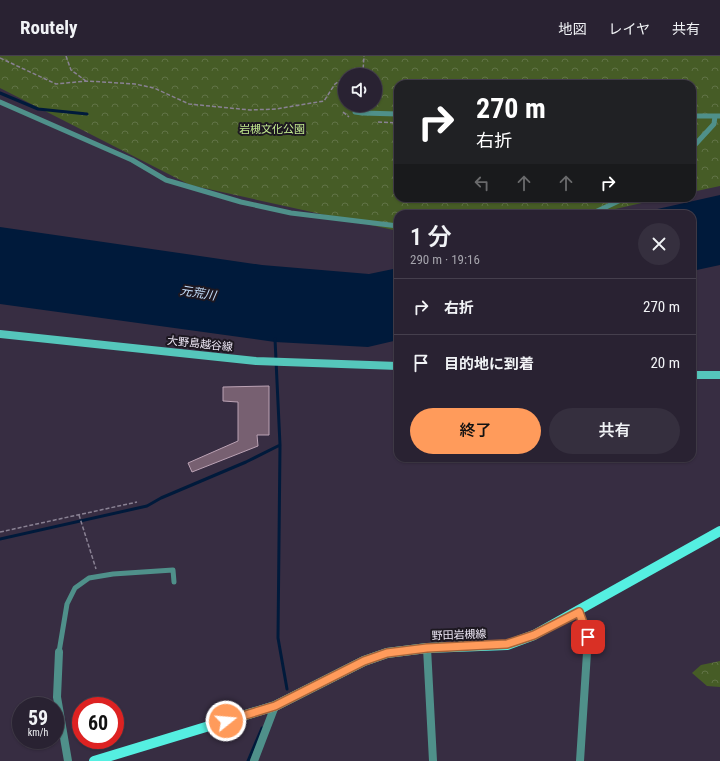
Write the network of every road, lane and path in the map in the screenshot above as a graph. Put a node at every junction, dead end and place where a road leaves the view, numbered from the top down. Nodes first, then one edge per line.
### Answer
1 (66, 56) edge
2 (364, 56) edge
3 (0, 58) edge
4 (363, 68) edge
5 (338, 81) edge
6 (86, 82) junction
7 (0, 102) edge
8 (355, 112) dead end
9 (394, 114) edge
10 (696, 116) edge
11 (717, 116) edge
12 (696, 144) edge
13 (616, 202) edge
14 (600, 210) edge
15 (394, 226) edge
16 (3, 336) edge
17 (394, 366) edge
18 (696, 375) edge
19 (720, 375) edge
20 (137, 502) dead end
21 (79, 515) junction
22 (720, 531) edge
23 (0, 532) edge
24 (98, 577) junction
25 (174, 582) dead end
26 (579, 612) junction
27 (427, 648) junction
28 (59, 652) joint
29 (275, 706) junction
30 (68, 761) edge
31 (94, 761) edge
32 (254, 761) edge
33 (433, 761) edge
34 (580, 761) edge

1 - 6 path
2 - 4 path
3 - 6 path
5 - 6 path
7 - 15 lane
8 - 9 lane
10 - 11 lane
11 - 12 lane
13 - 14 lane
16 - 17 main road, 大野島越谷線
18 - 19 main road
20 - 21 path
21 - 23 path
21 - 24 path
22 - 26 main road, 野田岩槻線
24 - 25 lane
24 - 28 lane
26 - 27 main road, 野田岩槻線
26 - 34 street
27 - 29 main road, 野田岩槻線
27 - 33 street
28 - 30 street
29 - 31 main road, 野田岩槻線
29 - 32 street

